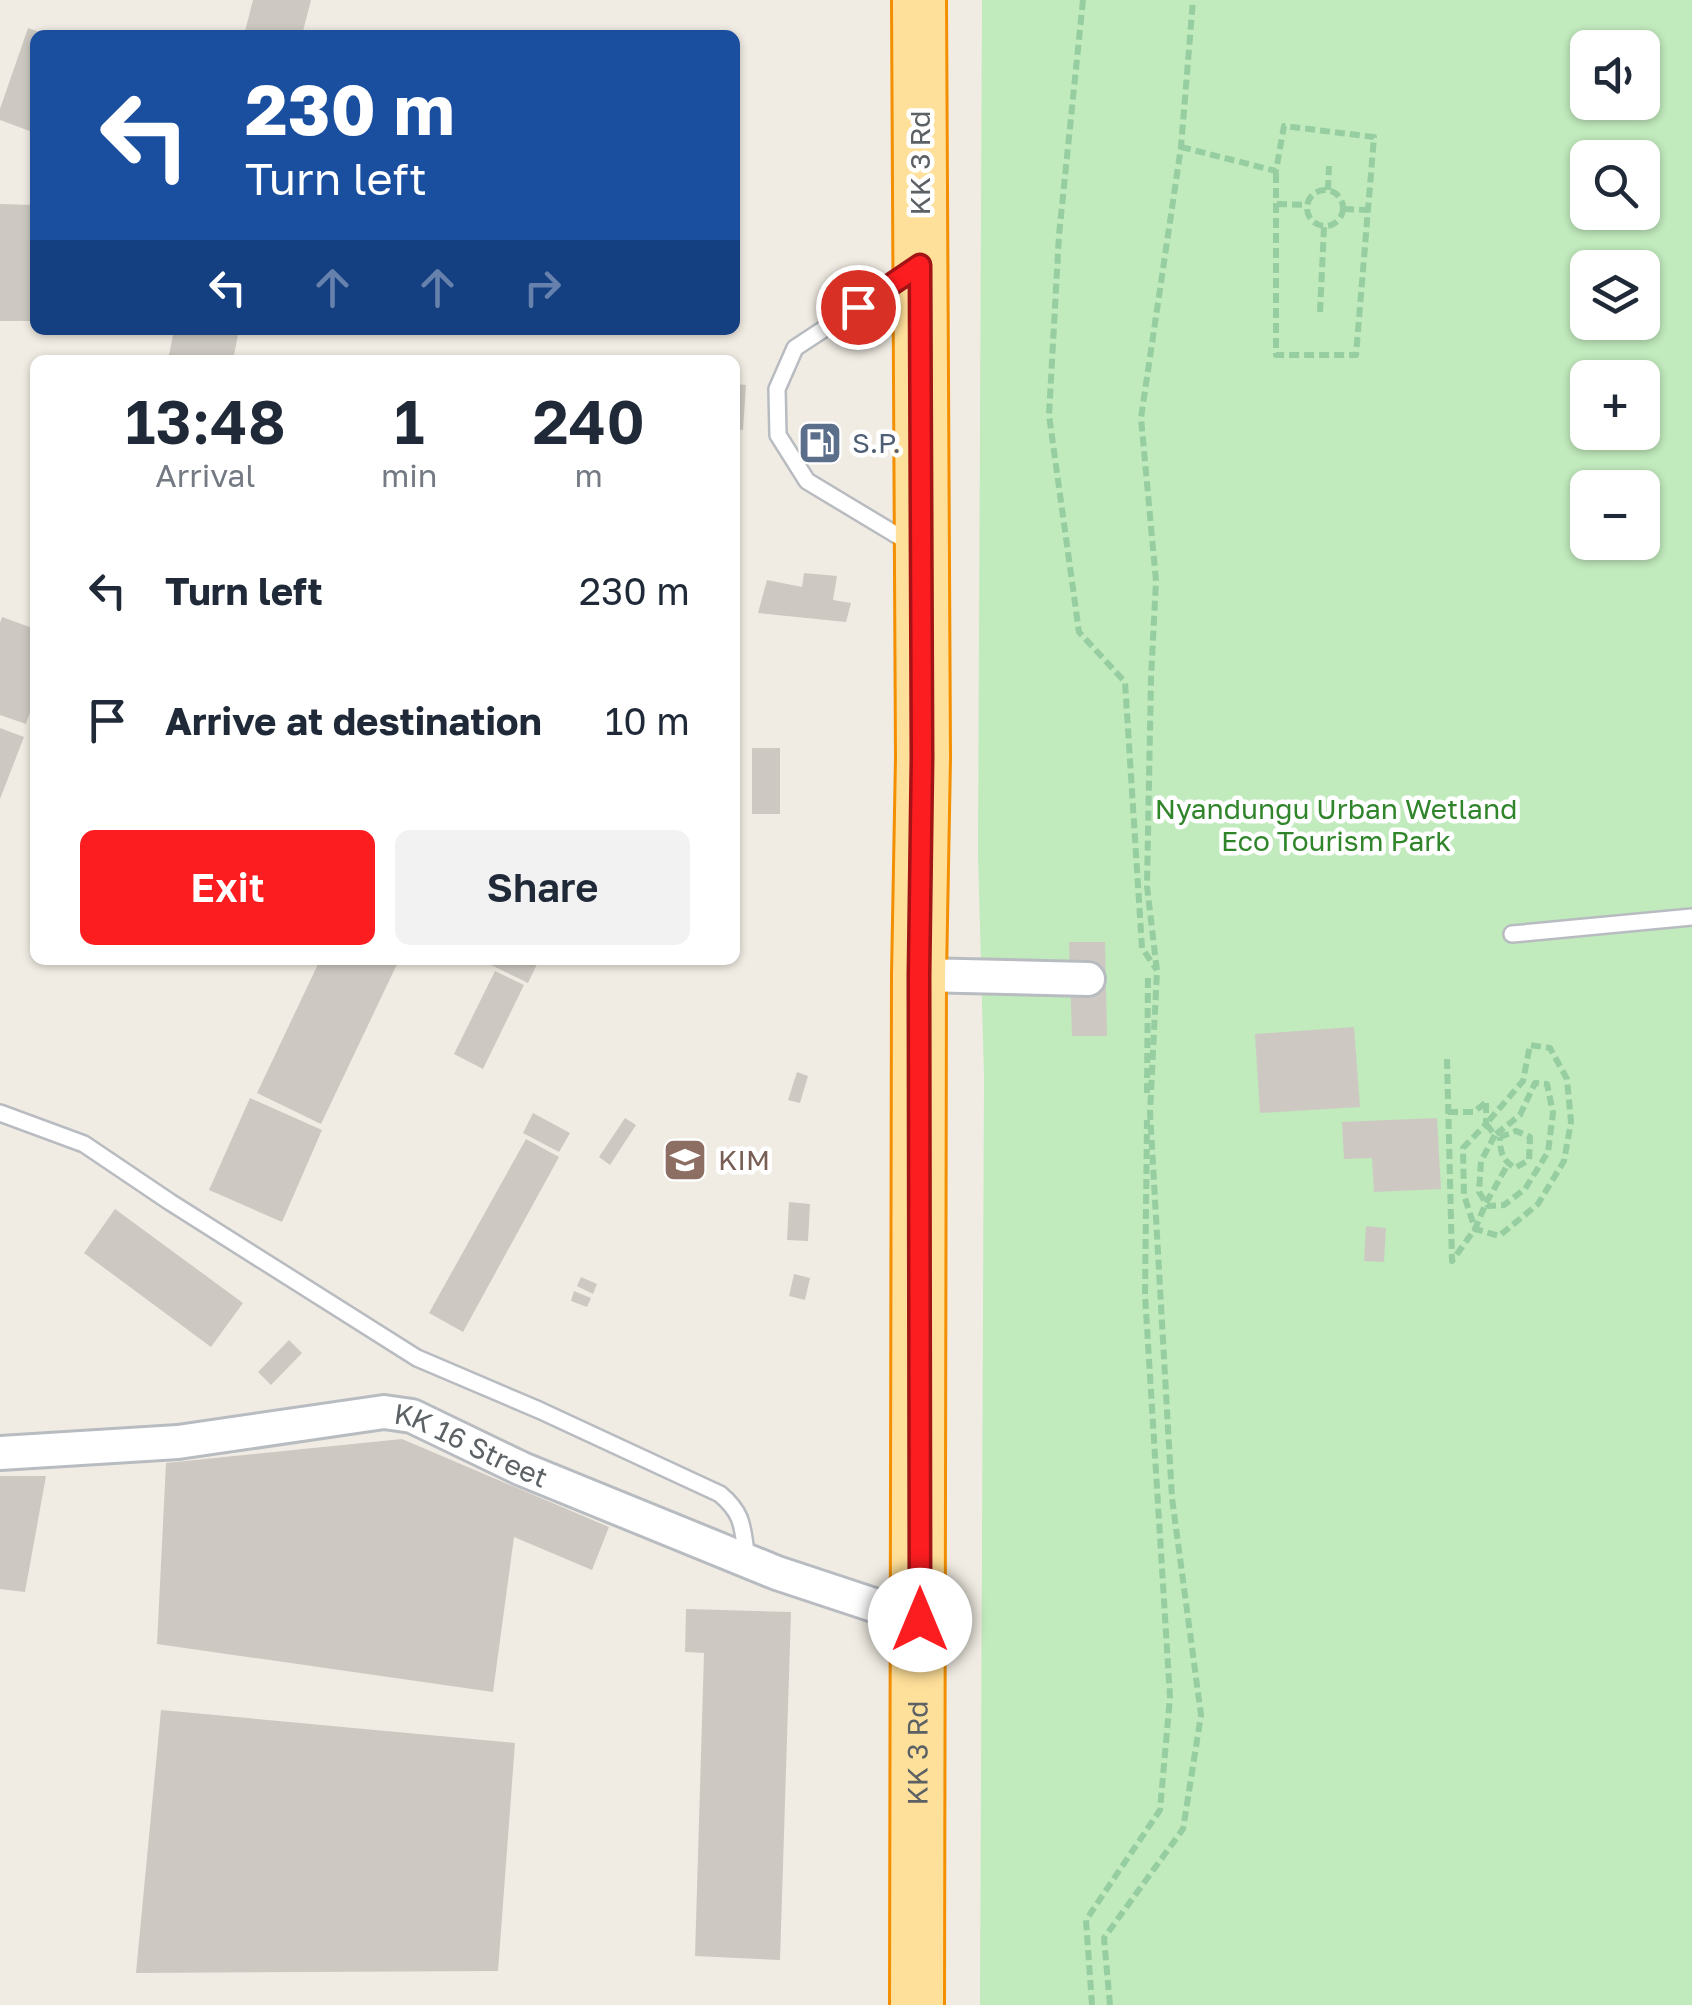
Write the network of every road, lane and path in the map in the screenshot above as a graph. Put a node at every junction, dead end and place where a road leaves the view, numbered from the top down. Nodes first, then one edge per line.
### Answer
1 (919, 0) edge
2 (1083, 0) edge
3 (1193, 0) edge
4 (1181, 147) junction
5 (1329, 166) dead end
6 (1276, 170) junction
7 (1328, 190) junction
8 (1276, 204) junction
9 (1308, 204) junction
10 (1344, 209) junction
11 (1368, 210) junction
12 (1324, 227) junction
13 (920, 265) junction
14 (1320, 312) dead end
15 (922, 550) junction
16 (1692, 917) edge
17 (1512, 934) dead end
18 (1153, 972) junction
19 (919, 975) junction
20 (1088, 979) dead end
21 (1446, 1059) dead end
22 (1448, 1112) junction
23 (0, 1113) edge
24 (1486, 1124) junction
25 (1498, 1136) junction
26 (1508, 1164) junction
27 (1486, 1203) junction
28 (1475, 1229) junction
29 (0, 1453) edge
30 (747, 1561) junction
31 (920, 1620) junction
32 (917, 2005) edge
33 (1092, 2005) edge
34 (1110, 2005) edge

1 - 13 highway, KK 3 Rd
2 - 18 path
3 - 4 path
4 - 6 path
4 - 18 path
5 - 7 path
6 - 8 path
6 - 11 path
7 - 9 path
7 - 10 path
8 - 9 path
8 - 11 path
9 - 12 path
10 - 11 path
10 - 12 path
12 - 14 path
13 - 15 highway, KK 3 Rd
13 - 15 lane
15 - 19 highway, KK 3 Rd
16 - 17 lane
18 - 33 path
18 - 34 path
19 - 20 street
19 - 31 highway, KK 3 Rd
21 - 22 path
22 - 24 path
22 - 28 path
23 - 30 lane
24 - 25 path
24 - 28 path
24 - 28 path
25 - 26 path
25 - 26 path
25 - 27 path
25 - 27 path
26 - 27 path
27 - 28 path
29 - 30 street, KK 16 Street
30 - 31 street, KK 16 Street
31 - 32 highway, KK 3 Rd

